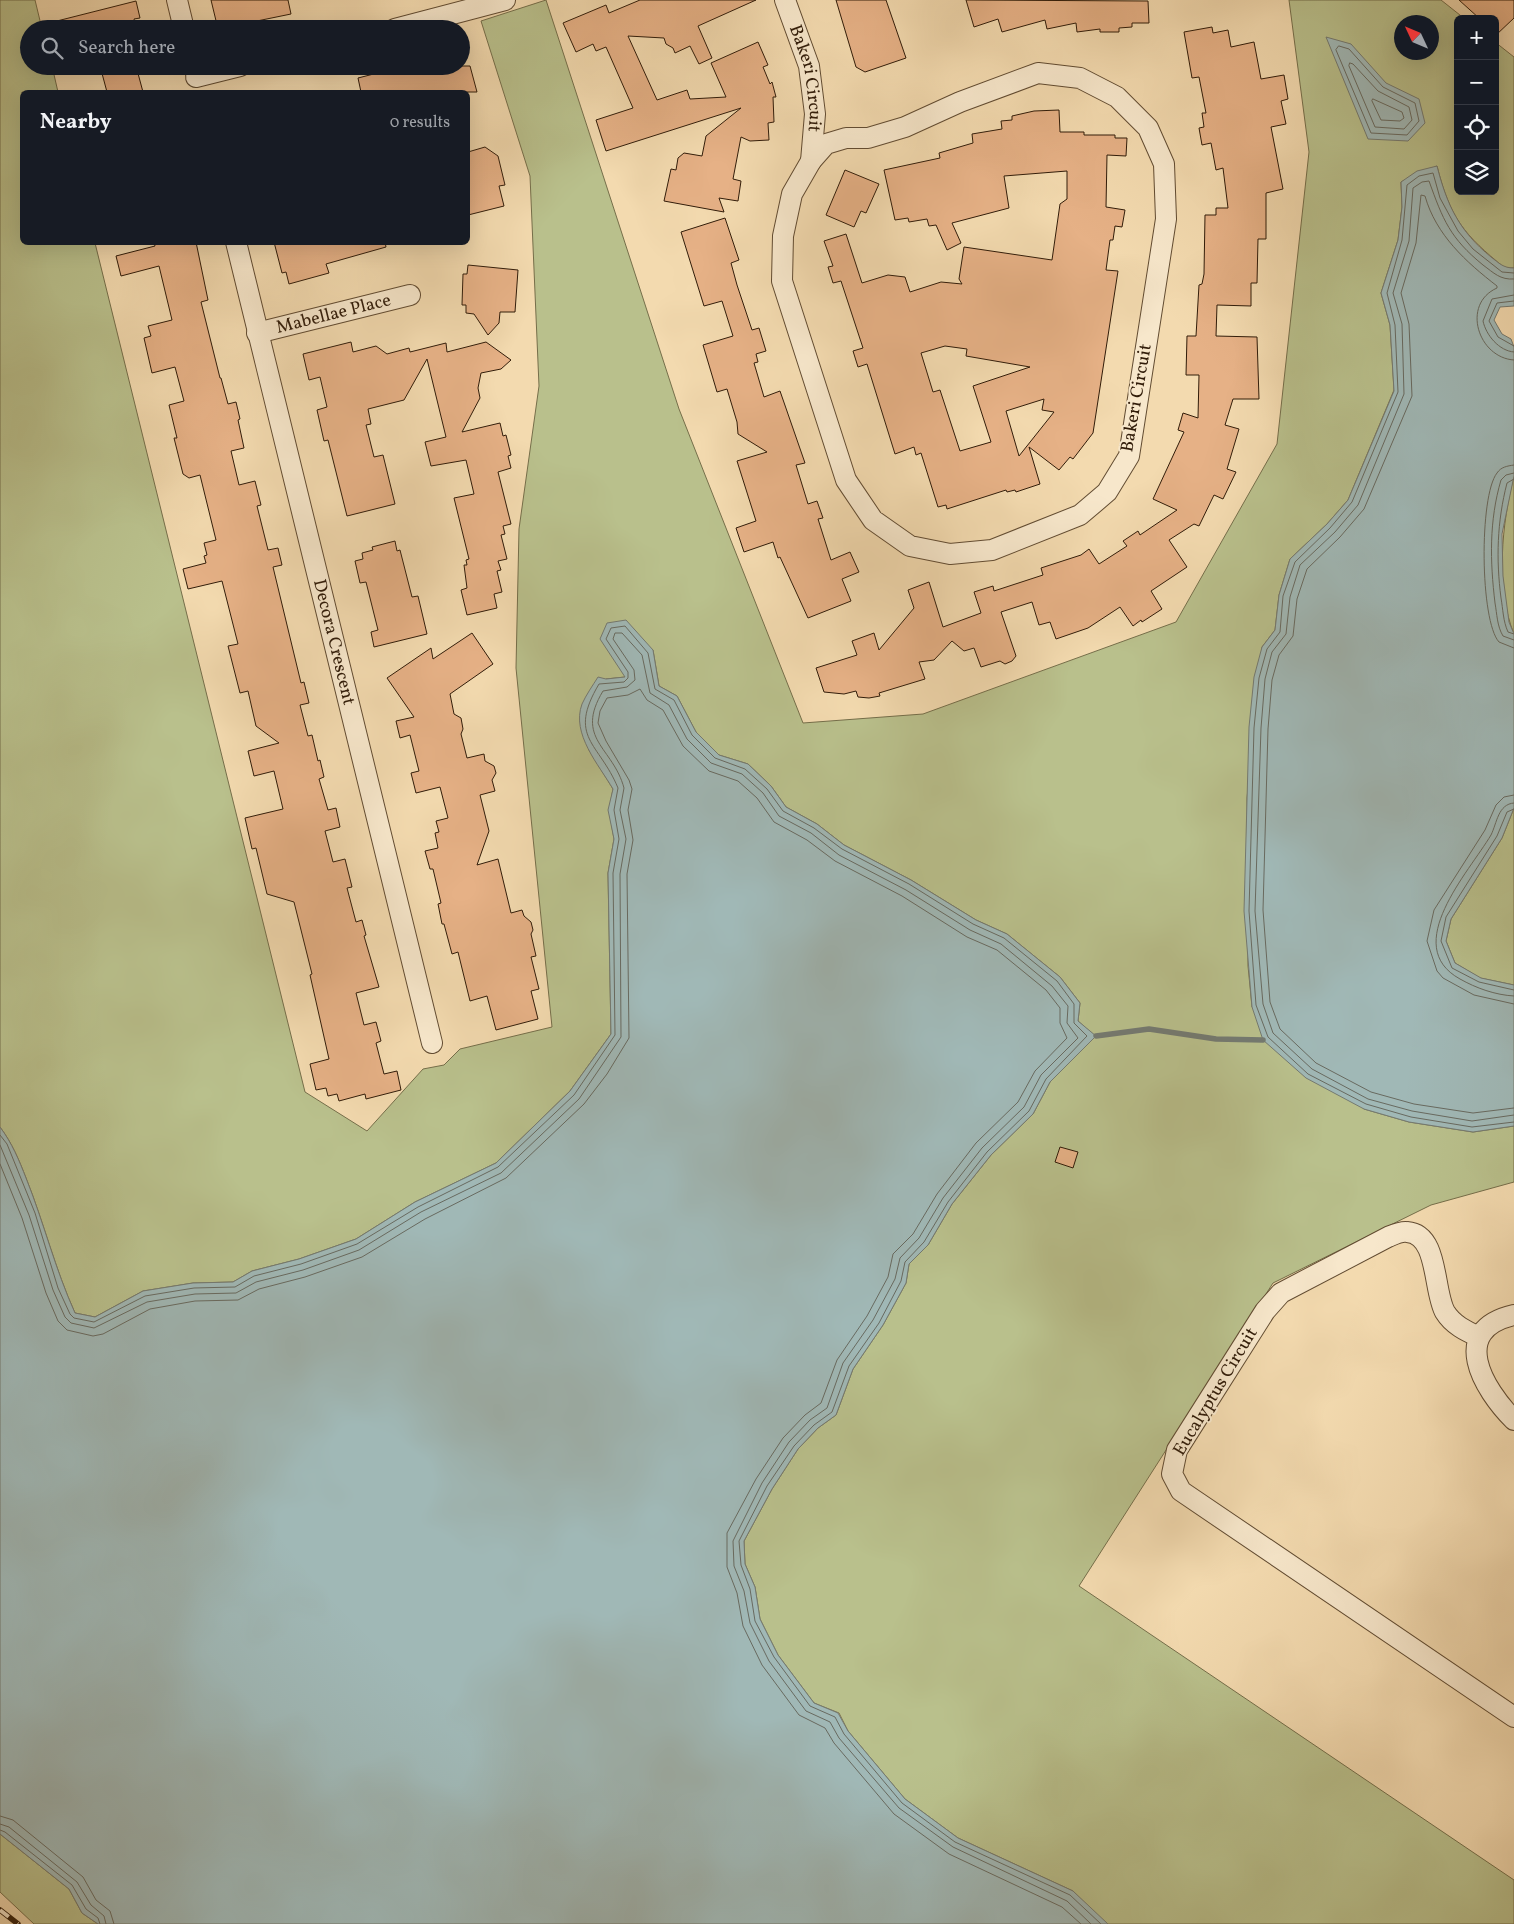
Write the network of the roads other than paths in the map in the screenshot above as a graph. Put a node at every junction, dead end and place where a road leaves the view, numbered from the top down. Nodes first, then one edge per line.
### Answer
1 (177, 0) edge
2 (505, 0) edge
3 (785, 0) edge
4 (441, 8) edge
5 (182, 20) edge
6 (415, 20) edge
7 (210, 75) edge
8 (197, 79) edge
9 (811, 161) junction
10 (237, 245) edge
11 (410, 295) dead end
12 (257, 333) junction
13 (432, 1043) dead end
14 (1514, 1315) edge
15 (1479, 1337) junction
16 (1514, 1420) edge
17 (1514, 1717) edge

1 - 5 street
2 - 4 street
3 - 9 street, Bakeri Circuit
4 - 6 street
7 - 8 street
9 - 9 street, Bakeri Circuit
10 - 12 street, Decora Crescent
11 - 12 street, Mabellae Place
12 - 13 street, Decora Crescent
14 - 15 street
15 - 16 street
15 - 17 street, Eucalyptus Circuit

